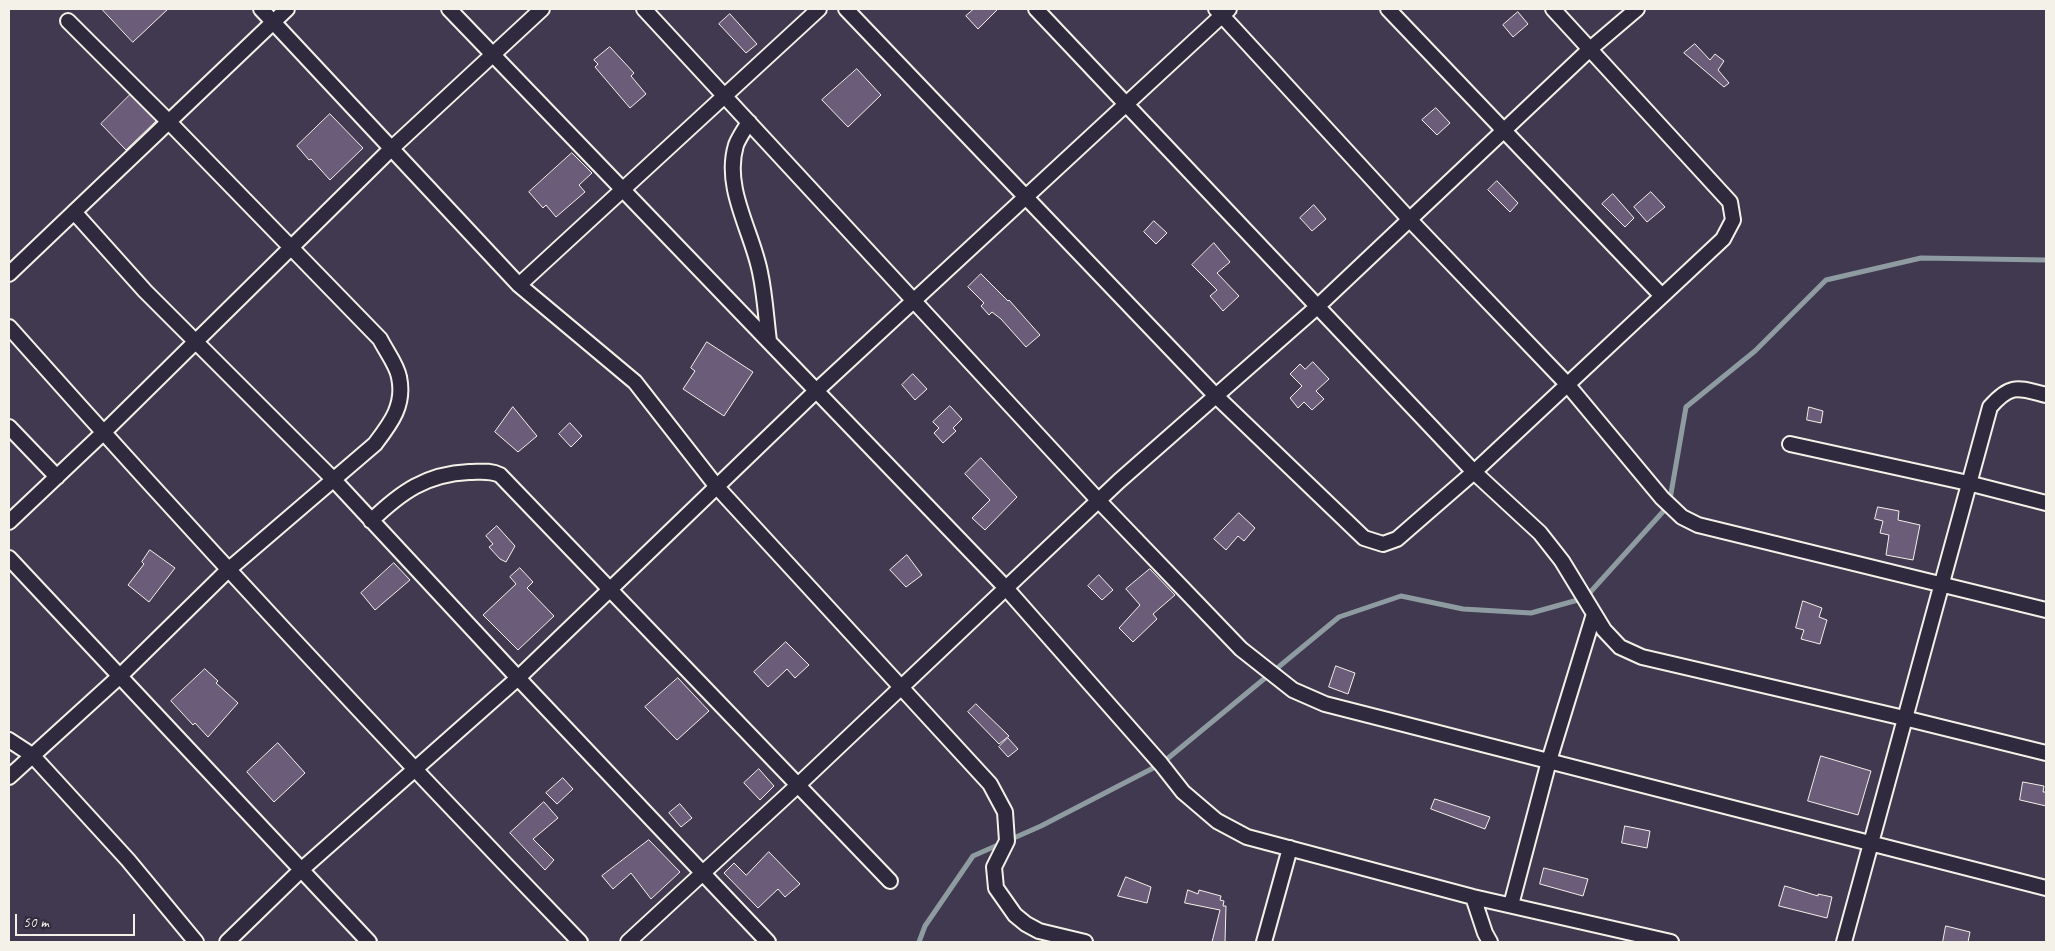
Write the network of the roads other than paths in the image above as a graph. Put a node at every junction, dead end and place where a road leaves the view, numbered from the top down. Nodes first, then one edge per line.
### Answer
1 (261, 9) edge
2 (287, 9) edge
3 (449, 9) edge
4 (542, 9) edge
5 (644, 9) edge
6 (819, 9) edge
7 (846, 9) edge
8 (1036, 9) edge
9 (1388, 9) edge
10 (1553, 9) edge
11 (1637, 9) edge
12 (1222, 11) edge
13 (68, 21) dead end
14 (274, 22) junction
15 (1590, 50) junction
16 (492, 55) junction
17 (726, 95) junction
18 (1127, 104) junction
19 (169, 122) junction
20 (749, 122) junction
21 (1504, 131) junction
22 (392, 148) junction
23 (623, 190) junction
24 (1024, 197) junction
25 (75, 213) junction
26 (1410, 220) junction
27 (291, 248) junction
28 (9, 274) edge
29 (519, 285) junction
30 (1662, 296) junction
31 (913, 301) junction
32 (1317, 307) junction
33 (9, 327) edge
34 (769, 341) junction
35 (196, 342) junction
36 (1567, 384) junction
37 (816, 391) junction
38 (1215, 395) junction
39 (2046, 395) edge
40 (9, 427) edge
41 (103, 433) junction
42 (1790, 444) dead end
43 (1474, 472) junction
44 (57, 477) junction
45 (334, 480) junction
46 (1968, 483) junction
47 (717, 487) junction
48 (1098, 500) junction
49 (2046, 503) edge
50 (9, 522) edge
51 (371, 522) junction
52 (9, 558) edge
53 (228, 570) junction
54 (1940, 586) junction
55 (1005, 587) junction
56 (609, 590) junction
57 (2046, 610) edge
58 (1594, 614) junction
59 (120, 676) junction
60 (518, 678) junction
61 (901, 686) junction
62 (1904, 718) junction
63 (9, 740) edge
64 (2046, 753) edge
65 (32, 755) junction
66 (1549, 761) junction
67 (414, 771) junction
68 (9, 778) edge
69 (797, 786) junction
70 (1870, 843) junction
71 (1290, 848) junction
72 (300, 870) junction
73 (702, 873) junction
74 (890, 881) dead end
75 (2046, 888) edge
76 (1473, 896) junction
77 (1511, 905) junction
78 (1484, 939) edge
79 (196, 942) edge
80 (227, 942) edge
81 (369, 942) edge
82 (580, 942) edge
83 (628, 942) edge
84 (768, 942) edge
85 (1085, 942) edge
86 (1264, 942) edge
87 (1671, 942) edge
88 (1844, 942) edge

1 - 14 street
2 - 14 street
3 - 16 street
4 - 16 street
5 - 17 street
6 - 17 street
7 - 24 street
8 - 18 street
9 - 21 street
10 - 15 street
11 - 15 street
12 - 18 street
12 - 26 street
13 - 19 street
14 - 19 street
14 - 22 street
15 - 21 street
15 - 30 street
16 - 22 street
16 - 23 street
17 - 20 street
17 - 23 street
18 - 24 street
18 - 32 street
19 - 25 street
19 - 27 street
20 - 31 street
20 - 34 street
21 - 26 street
21 - 30 street
22 - 27 street
22 - 29 street
23 - 29 street
23 - 34 street
24 - 31 street
24 - 38 street
25 - 28 street
25 - 35 street
26 - 32 street
26 - 36 street
27 - 35 street
27 - 45 street
29 - 47 street
30 - 36 street
31 - 37 street
31 - 48 street
32 - 38 street
32 - 43 street
33 - 41 street
34 - 37 street
35 - 41 street
35 - 45 street
36 - 43 street
36 - 54 street
37 - 47 street
37 - 55 street
38 - 43 street
38 - 48 street
39 - 46 street
40 - 44 street
41 - 44 street
41 - 53 street
42 - 46 street
43 - 58 street
44 - 50 street
45 - 51 street
45 - 53 street
46 - 49 street
46 - 54 street
47 - 56 street
47 - 61 street
48 - 55 street
48 - 66 street
51 - 56 street
51 - 60 street
52 - 59 street
53 - 59 street
53 - 67 street
54 - 57 street
54 - 62 street
55 - 61 street
55 - 71 street
56 - 60 street
56 - 69 street
58 - 62 street
58 - 66 street
59 - 65 street
59 - 72 street
60 - 67 street
60 - 73 street
61 - 69 street
61 - 85 street
62 - 64 street
62 - 70 street
63 - 65 street
65 - 68 street
65 - 79 street
66 - 70 street
66 - 77 street
67 - 72 street
67 - 82 street
69 - 73 street
69 - 74 street
70 - 75 street
70 - 88 street
71 - 76 street
71 - 86 street
72 - 80 street
72 - 81 street
73 - 83 street
73 - 84 street
76 - 77 street
76 - 78 street
77 - 87 street

